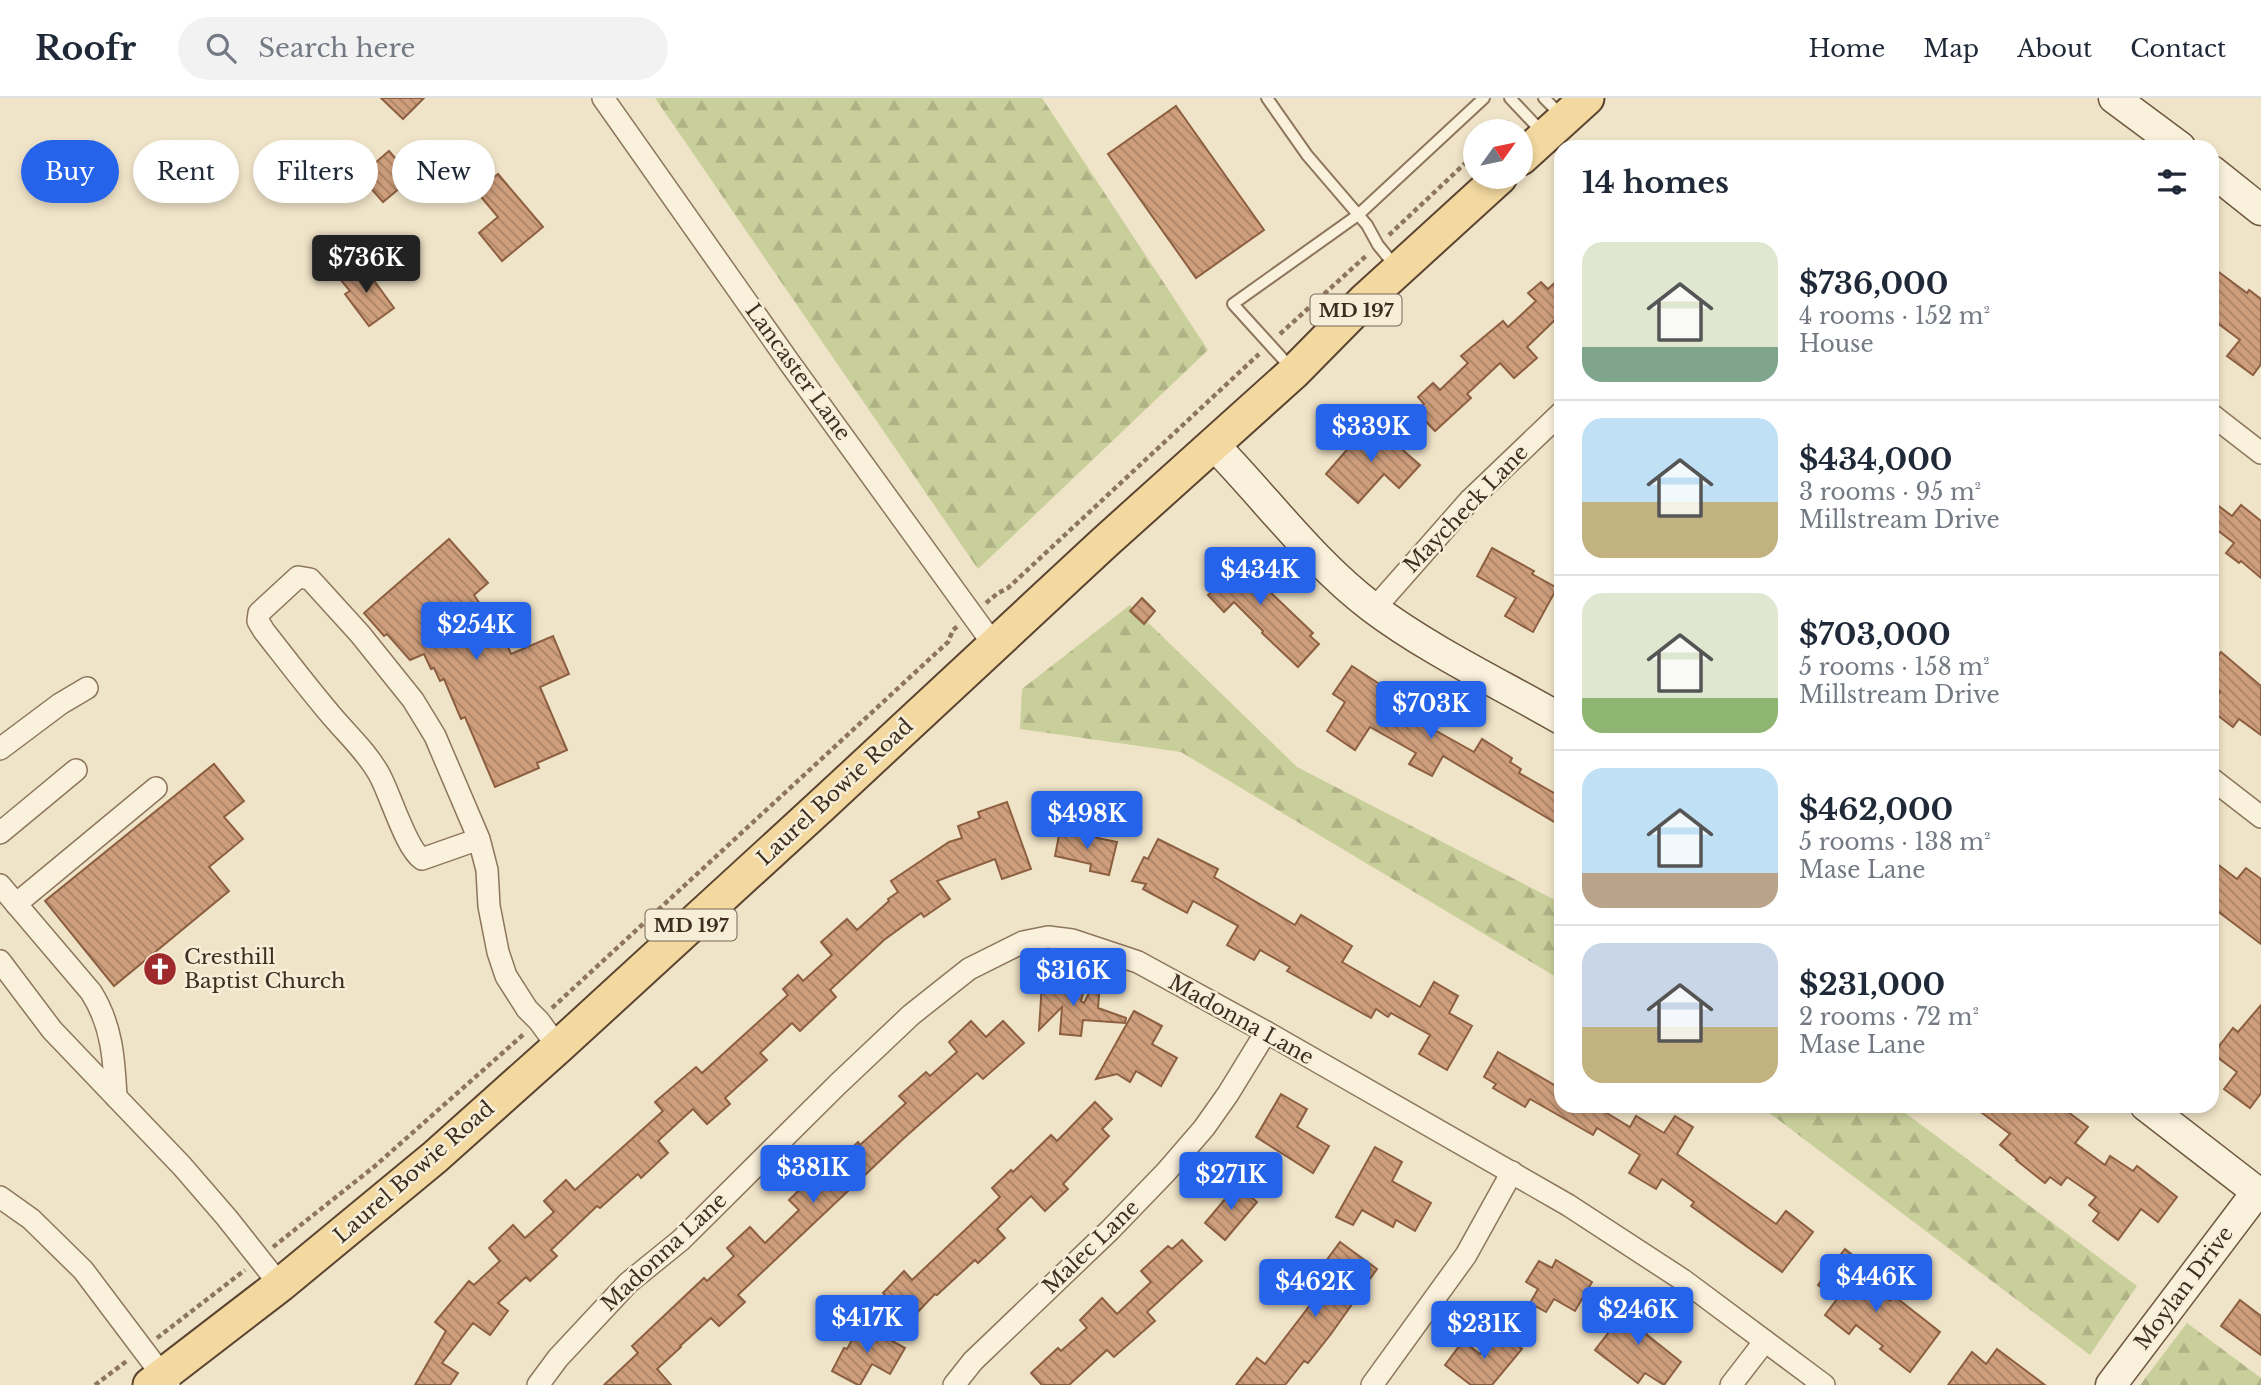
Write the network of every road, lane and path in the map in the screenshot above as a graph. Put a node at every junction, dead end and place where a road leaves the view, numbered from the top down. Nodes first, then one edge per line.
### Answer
1 (603, 98) edge
2 (1267, 98) edge
3 (1484, 98) edge
4 (1510, 98) edge
5 (2114, 98) edge
6 (1560, 112) edge
7 (2171, 140) edge
8 (1533, 144) edge
9 (1463, 168) edge
10 (2219, 177) edge
11 (1483, 189) edge
12 (2261, 209) edge
13 (1358, 215) junction
14 (1388, 257) junction
15 (1269, 344) junction
16 (1294, 372) junction
17 (2219, 420) edge
18 (1554, 421) edge
19 (1213, 444) junction
20 (2261, 453) edge
21 (1374, 609) junction
22 (972, 614) junction
23 (993, 645) junction
24 (87, 688) dead end
25 (1554, 715) edge
26 (0, 749) edge
27 (76, 770) dead end
28 (2219, 784) edge
29 (156, 789) dead end
30 (2261, 817) edge
31 (0, 833) edge
32 (479, 839) junction
33 (0, 885) edge
34 (16, 904) junction
35 (0, 961) edge
36 (1266, 1032) junction
37 (548, 1034) junction
38 (116, 1097) junction
39 (2155, 1113) edge
40 (1512, 1172) junction
41 (2259, 1194) edge
42 (0, 1197) edge
43 (258, 1259) junction
44 (280, 1285) junction
45 (1765, 1341) junction
46 (142, 1349) junction
47 (161, 1382) edge
48 (95, 1385) edge
49 (538, 1385) edge
50 (954, 1385) edge
51 (1372, 1385) edge
52 (1731, 1385) edge
53 (1824, 1385) edge
54 (2111, 1385) edge

1 - 22 street, Lancaster Lane
2 - 13 lane
3 - 13 lane
4 - 6 lane
5 - 7 street
6 - 8 main road
9 - 14 path
10 - 12 street
11 - 14 main road, Laurel Bowie Road / MD 197
13 - 14 lane
13 - 15 lane
14 - 15 path
14 - 16 main road, Laurel Bowie Road / MD 197
15 - 16 lane
15 - 22 path
16 - 19 main road, Laurel Bowie Road / MD 197
17 - 20 street
18 - 21 street, Maycheck Lane
19 - 21 street
19 - 23 main road, Laurel Bowie Road / MD 197
21 - 25 street
22 - 23 street, Lancaster Lane
22 - 37 path
23 - 37 main road, Laurel Bowie Road / MD 197
24 - 26 street
27 - 31 street
28 - 30 street
29 - 34 street
32 - 32 street
32 - 37 street
33 - 34 street
34 - 38 street
35 - 38 street
36 - 40 street, Madonna Lane
36 - 49 street, Madonna Lane
36 - 50 street, Malec Lane
37 - 43 path
37 - 44 main road, Laurel Bowie Road / MD 197
38 - 43 street
39 - 41 street
40 - 45 street, Madonna Lane
40 - 51 street
41 - 54 street, Moylan Drive
42 - 46 street
43 - 44 street
43 - 46 path
44 - 47 main road, Laurel Bowie Road / MD 197
45 - 52 street
45 - 53 street, Madonna Lane
46 - 47 street
46 - 48 path

